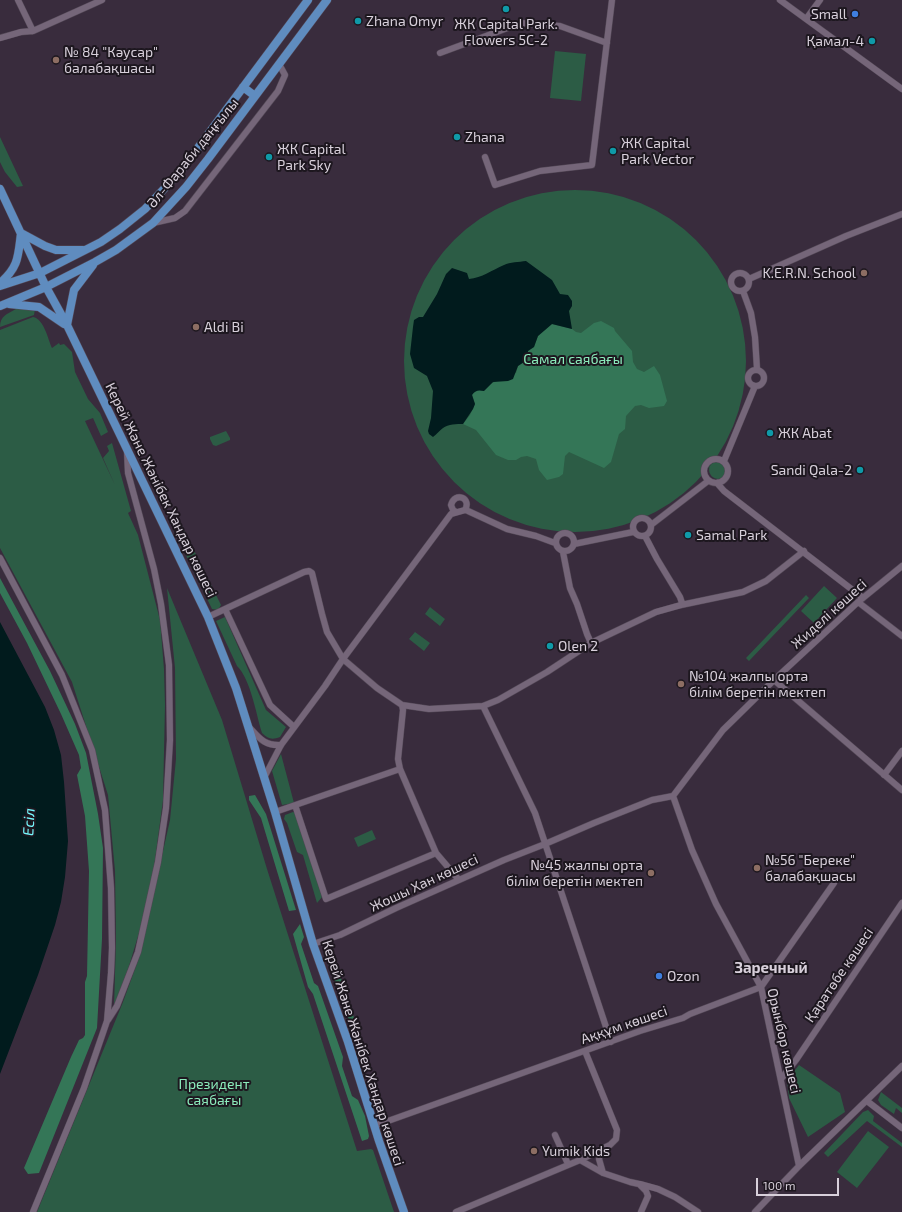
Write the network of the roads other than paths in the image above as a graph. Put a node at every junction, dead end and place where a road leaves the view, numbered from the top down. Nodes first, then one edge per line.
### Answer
1 (18, 0) edge
2 (102, 0) edge
3 (308, 0) edge
4 (327, 0) edge
5 (612, 0) edge
6 (780, 0) edge
7 (820, 0) edge
8 (806, 19) junction
9 (33, 31) junction
10 (0, 38) edge
11 (607, 43) junction
12 (440, 53) dead end
13 (279, 64) junction
14 (243, 87) junction
15 (902, 90) edge
16 (255, 96) junction
17 (485, 157) dead end
18 (0, 189) edge
19 (902, 214) edge
20 (153, 223) junction
21 (21, 233) junction
22 (86, 250) junction
23 (96, 262) junction
24 (40, 273) junction
25 (749, 279) junction
26 (0, 283) edge
27 (0, 286) edge
28 (46, 287) junction
29 (743, 291) junction
30 (2, 305) edge
31 (66, 325) junction
32 (757, 369) junction
33 (755, 386) junction
34 (127, 450) junction
35 (724, 461) junction
36 (708, 481) junction
37 (717, 483) junction
38 (465, 510) junction
39 (456, 512) junction
40 (651, 525) junction
41 (633, 532) junction
42 (645, 536) junction
43 (555, 543) junction
44 (574, 544) junction
45 (804, 551) junction
46 (564, 552) junction
47 (0, 558) edge
48 (902, 566) edge
49 (861, 600) junction
50 (681, 605) junction
51 (225, 609) junction
52 (208, 617) junction
53 (902, 636) edge
54 (591, 643) junction
55 (343, 660) junction
56 (774, 680) junction
57 (402, 705) junction
58 (483, 706) junction
59 (248, 726) junction
60 (294, 727) junction
61 (282, 745) junction
62 (902, 751) edge
63 (400, 768) junction
64 (884, 775) junction
65 (264, 778) junction
66 (902, 790) edge
67 (673, 796) junction
68 (295, 805) junction
69 (275, 812) junction
70 (545, 844) junction
71 (436, 853) junction
72 (459, 880) junction
73 (834, 883) dead end
74 (902, 903) edge
75 (313, 944) junction
76 (761, 987) junction
77 (107, 1021) junction
78 (611, 1042) junction
79 (585, 1051) junction
80 (902, 1066) edge
81 (781, 1078) junction
82 (867, 1101) junction
83 (374, 1126) junction
84 (902, 1128) edge
85 (555, 1135) dead end
86 (601, 1149) junction
87 (580, 1160) junction
88 (568, 1164) junction
89 (799, 1166) junction
90 (603, 1172) junction
91 (639, 1184) junction
92 (33, 1212) edge
93 (404, 1212) edge
94 (456, 1212) edge
95 (641, 1212) edge
96 (698, 1212) edge
97 (755, 1212) edge

1 - 9 street
2 - 9 street
3 - 14 main road, Әл-Фараби даңғылы
4 - 13 main road, Әл-Фараби даңғылы
5 - 11 street
6 - 8 street
7 - 8 street
8 - 15 street
9 - 10 street
11 - 12 street
11 - 17 street
13 - 16 main road, Әл-Фараби даңғылы
13 - 20 street
14 - 16 main road
14 - 22 main road, Әл-Фараби даңғылы
16 - 20 main road, Әл-Фараби даңғылы
18 - 21 main road, Керей Және Жәнібек Хандар көшесі
19 - 25 street
20 - 23 main road, Әл-Фараби даңғылы
21 - 22 main road
21 - 24 main road, Керей Және Жәнібек Хандар көшесі
21 - 26 main road
22 - 24 main road, Әл-Фараби даңғылы
23 - 28 main road, Әл-Фараби даңғылы
23 - 31 main road
24 - 27 main road, Әл-Фараби даңғылы
24 - 28 main road, Керей Және Жәнібек Хандар көшесі
25 - 29 street
25 - 29 street
28 - 30 main road, Әл-Фараби даңғылы
28 - 31 main road, Керей Және Жәнібек Хандар көшесі
29 - 32 street
30 - 31 main road
31 - 34 main road, Керей Және Жәнібек Хандар көшесі
32 - 33 street
32 - 33 street
33 - 35 street
34 - 52 main road, Керей Және Жәнібек Хандар көшесі
34 - 77 street
35 - 36 street
35 - 37 street
36 - 37 street
36 - 40 street
37 - 45 street
38 - 39 street
38 - 39 street
38 - 43 street
39 - 55 street
40 - 41 street
40 - 42 street
41 - 42 street
41 - 44 street
42 - 50 street
43 - 44 street
43 - 46 street
44 - 46 street
45 - 49 street
45 - 50 street
46 - 54 street
47 - 77 street
48 - 49 street, Жиделі көшесі
49 - 53 street
49 - 56 street, Жиделі көшесі
50 - 54 street
51 - 52 street
51 - 55 street
51 - 60 street
52 - 59 main road, Керей Және Жәнібек Хандар көшесі
54 - 58 street
55 - 57 street
55 - 60 street
56 - 64 street
56 - 67 street, Жиделі көшесі
57 - 58 street
57 - 63 street
58 - 70 street
59 - 61 street
59 - 65 main road, Керей Және Жәнібек Хандар көшесі
60 - 61 street
61 - 65 street
62 - 64 street
63 - 68 street
63 - 71 street
64 - 66 street
65 - 69 main road, Керей Және Жәнібек Хандар көшесі
67 - 70 street, Жошы Хан көшесі
67 - 76 street, Орынбор көшесі
68 - 69 street
68 - 71 street
69 - 75 main road, Керей Және Жәнібек Хандар көшесі
70 - 72 street, Жошы Хан көшесі
70 - 78 street
71 - 72 street
72 - 75 street, Жошы Хан көшесі
73 - 76 street
74 - 81 street, Қаратөбе көшесі
75 - 83 main road, Керей Және Жәнібек Хандар көшесі
76 - 78 street, Аққұм көшесі
76 - 81 street, Орынбор көшесі
77 - 92 street
78 - 79 street, Аққұм көшесі
79 - 83 street, Аққұм көшесі
79 - 86 street
80 - 82 street
81 - 89 street, Орынбор көшесі
82 - 84 street
82 - 89 street
83 - 93 main road, Керей Және Жәнібек Хандар көшесі
85 - 88 street
86 - 87 street
86 - 90 street
87 - 88 street
87 - 90 street
88 - 94 street
89 - 97 street
90 - 91 street
91 - 95 street
91 - 96 street

